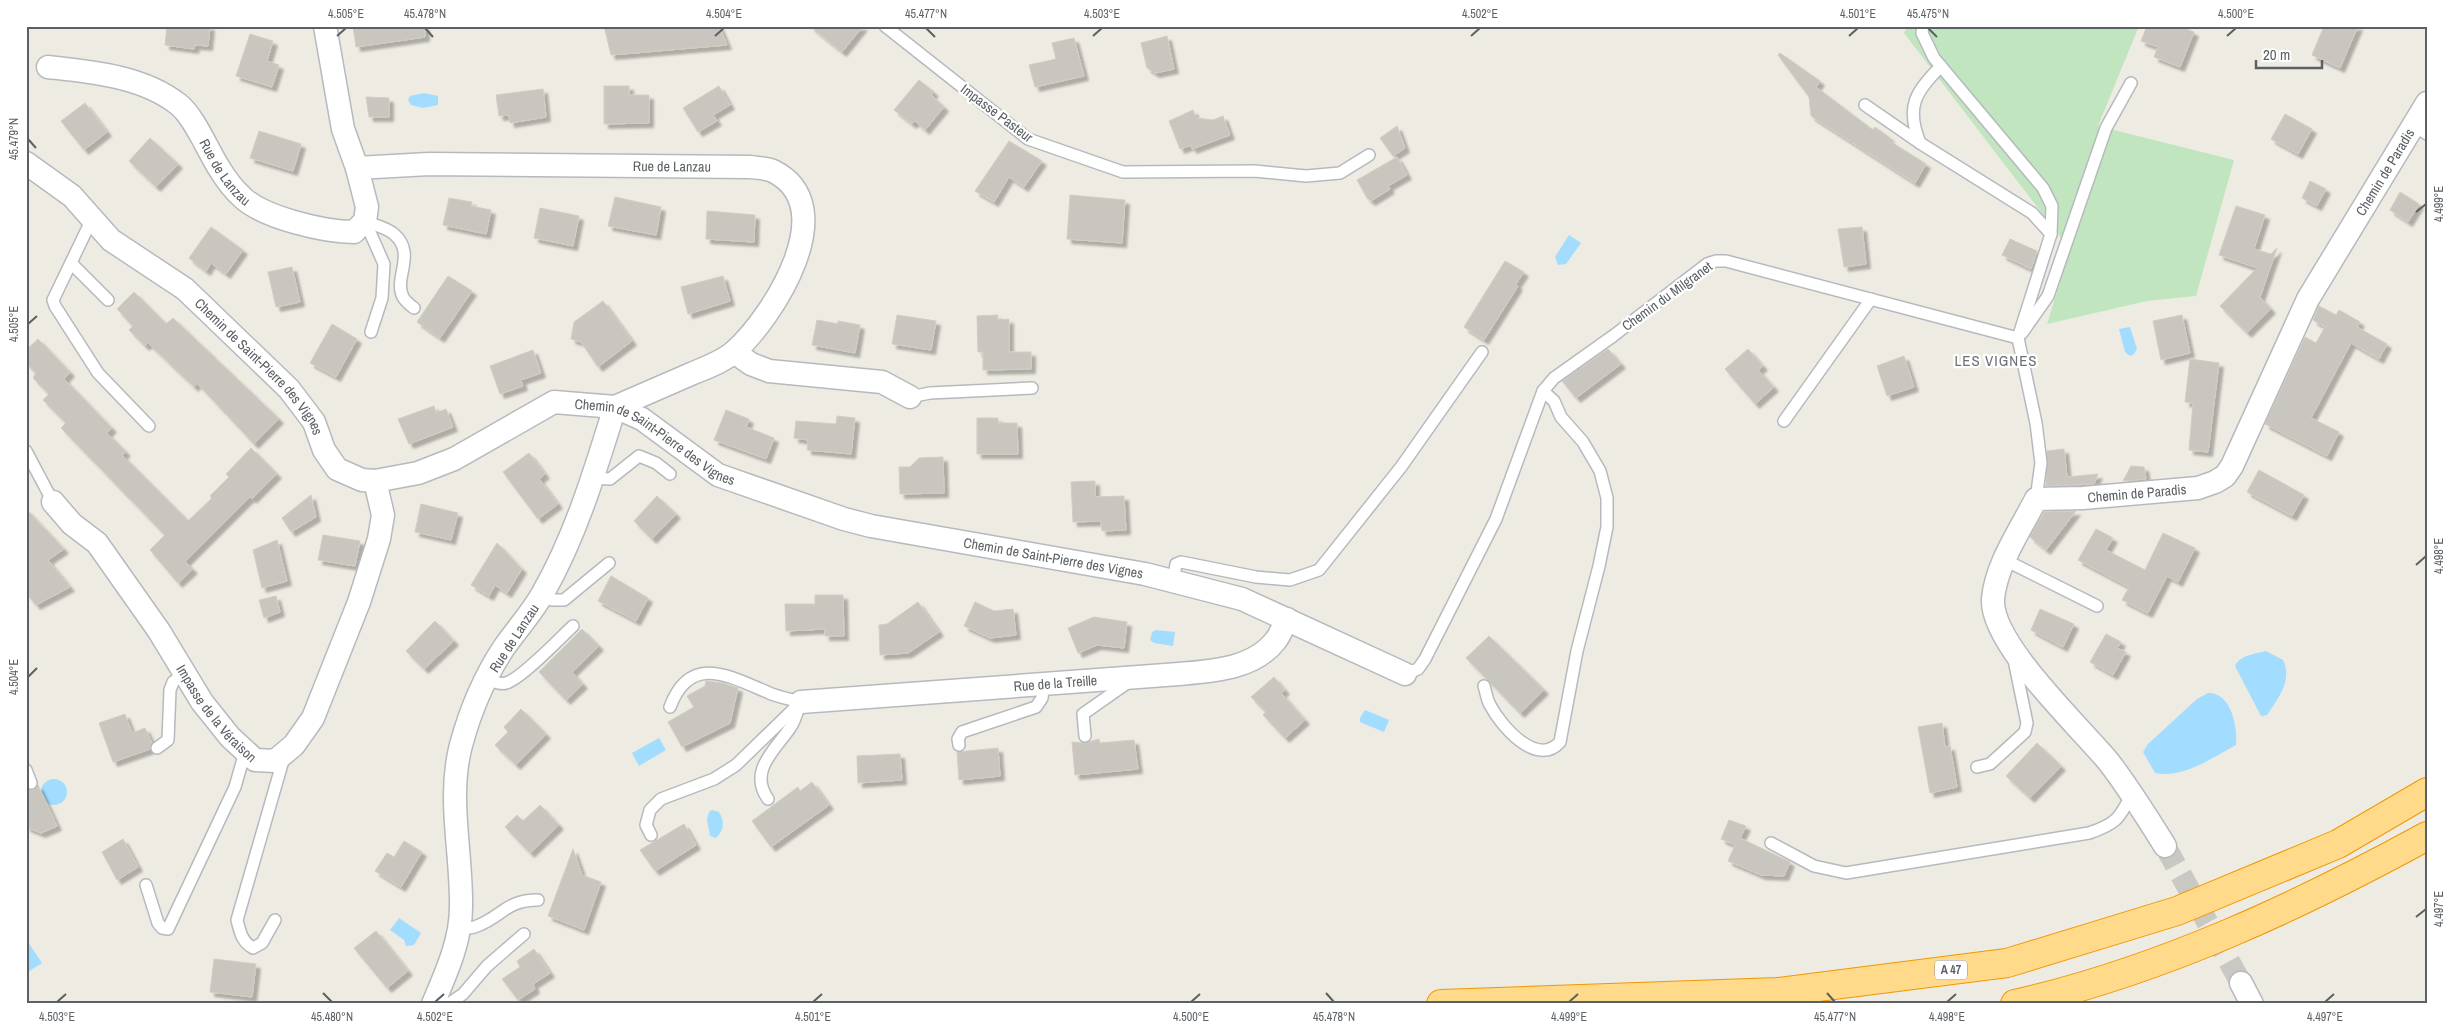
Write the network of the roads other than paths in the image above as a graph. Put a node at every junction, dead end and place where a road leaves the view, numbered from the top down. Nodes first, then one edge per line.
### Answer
1 (325, 26) edge
2 (885, 26) edge
3 (1923, 26) edge
4 (1941, 66) junction
5 (48, 67) dead end
6 (2131, 83) dead end
7 (2427, 103) edge
8 (1865, 105) dead end
9 (2420, 130) edge
10 (1920, 142) junction
11 (1369, 155) dead end
12 (26, 163) edge
13 (357, 168) junction
14 (92, 219) junction
15 (365, 221) junction
16 (2051, 234) junction
17 (71, 263) junction
18 (1871, 299) junction
19 (108, 300) dead end
20 (414, 308) dead end
21 (371, 332) dead end
22 (2018, 338) junction
23 (734, 352) junction
24 (1482, 352) dead end
25 (1032, 388) dead end
26 (1544, 391) junction
27 (910, 397) joint
28 (615, 407) junction
29 (1784, 421) dead end
30 (149, 426) dead end
31 (26, 451) edge
32 (670, 474) dead end
33 (593, 478) junction
34 (375, 481) junction
35 (2036, 499) junction
36 (53, 502) joint
37 (2005, 560) junction
38 (609, 563) dead end
39 (1173, 581) junction
40 (542, 594) junction
41 (2097, 606) dead end
42 (1287, 619) junction
43 (573, 626) dead end
44 (2012, 651) junction
45 (184, 674) junction
46 (1405, 674) joint
47 (1136, 677) junction
48 (487, 679) junction
49 (1044, 684) junction
50 (1484, 686) dead end
51 (801, 702) junction
52 (670, 707) dead end
53 (1085, 736) dead end
54 (959, 745) dead end
55 (157, 748) dead end
56 (245, 752) junction
57 (285, 753) junction
58 (1977, 767) dead end
59 (26, 770) edge
60 (31, 783) dead end
61 (2427, 792) edge
62 (2132, 794) junction
63 (768, 799) dead end
64 (651, 835) dead end
65 (2427, 836) edge
66 (1771, 843) dead end
67 (2165, 846) tunnel mouth
68 (146, 885) dead end
69 (538, 900) dead end
70 (275, 920) dead end
71 (458, 928) junction
72 (524, 934) dead end
73 (2241, 983) tunnel mouth
74 (434, 1004) edge
75 (1441, 1004) edge
76 (2015, 1004) edge
77 (2252, 1004) edge

1 - 13 street
2 - 11 lane, Impasse Pasteur
3 - 4 lane
4 - 10 lane
4 - 16 lane
5 - 15 street, Rue de Lanzau
6 - 22 lane
7 - 9 street, Chemin de Paradis
8 - 10 lane
9 - 35 street, Chemin de Paradis
10 - 16 lane
12 - 14 street, Chemin de Saint-Pierre des Vignes
13 - 15 street
13 - 23 street, Rue de Lanzau
14 - 17 lane
14 - 34 street, Chemin de Saint-Pierre des Vignes
15 - 20 lane
15 - 21 lane
16 - 22 lane
17 - 19 lane
17 - 30 lane
18 - 22 lane, Chemin du Milgranet
18 - 26 lane, Chemin du Milgranet
18 - 29 lane
22 - 35 lane
23 - 27 street
23 - 28 street, Rue de Lanzau
24 - 39 lane
25 - 27 lane
26 - 46 lane, Chemin du Milgranet
26 - 50 lane
28 - 33 street, Rue de Lanzau
28 - 34 street, Chemin de Saint-Pierre des Vignes
28 - 39 street, Chemin de Saint-Pierre des Vignes
31 - 36 lane
32 - 33 lane
33 - 40 street, Rue de Lanzau
34 - 57 street
35 - 37 street
36 - 45 street, Impasse de la Véraison
37 - 41 lane
37 - 44 street
38 - 40 lane
39 - 42 street, Chemin de Saint-Pierre des Vignes
40 - 48 street, Rue de Lanzau
42 - 46 street, Chemin de Saint-Pierre des Vignes
42 - 47 street, Rue de la Treille
43 - 48 lane
44 - 58 lane
44 - 62 street
45 - 55 lane
45 - 56 street, Impasse de la Véraison
47 - 49 street, Rue de la Treille
47 - 53 lane
48 - 71 street, Rue de Lanzau
49 - 51 street, Rue de la Treille
49 - 54 lane
51 - 52 lane
51 - 63 lane
51 - 64 lane
56 - 57 street, Impasse de la Véraison
56 - 68 lane
57 - 70 lane
59 - 60 lane
61 - 75 highway, A 47
62 - 66 lane
62 - 67 street
65 - 76 highway
69 - 71 lane
71 - 74 street, Rue de Lanzau
72 - 74 lane
73 - 77 street

